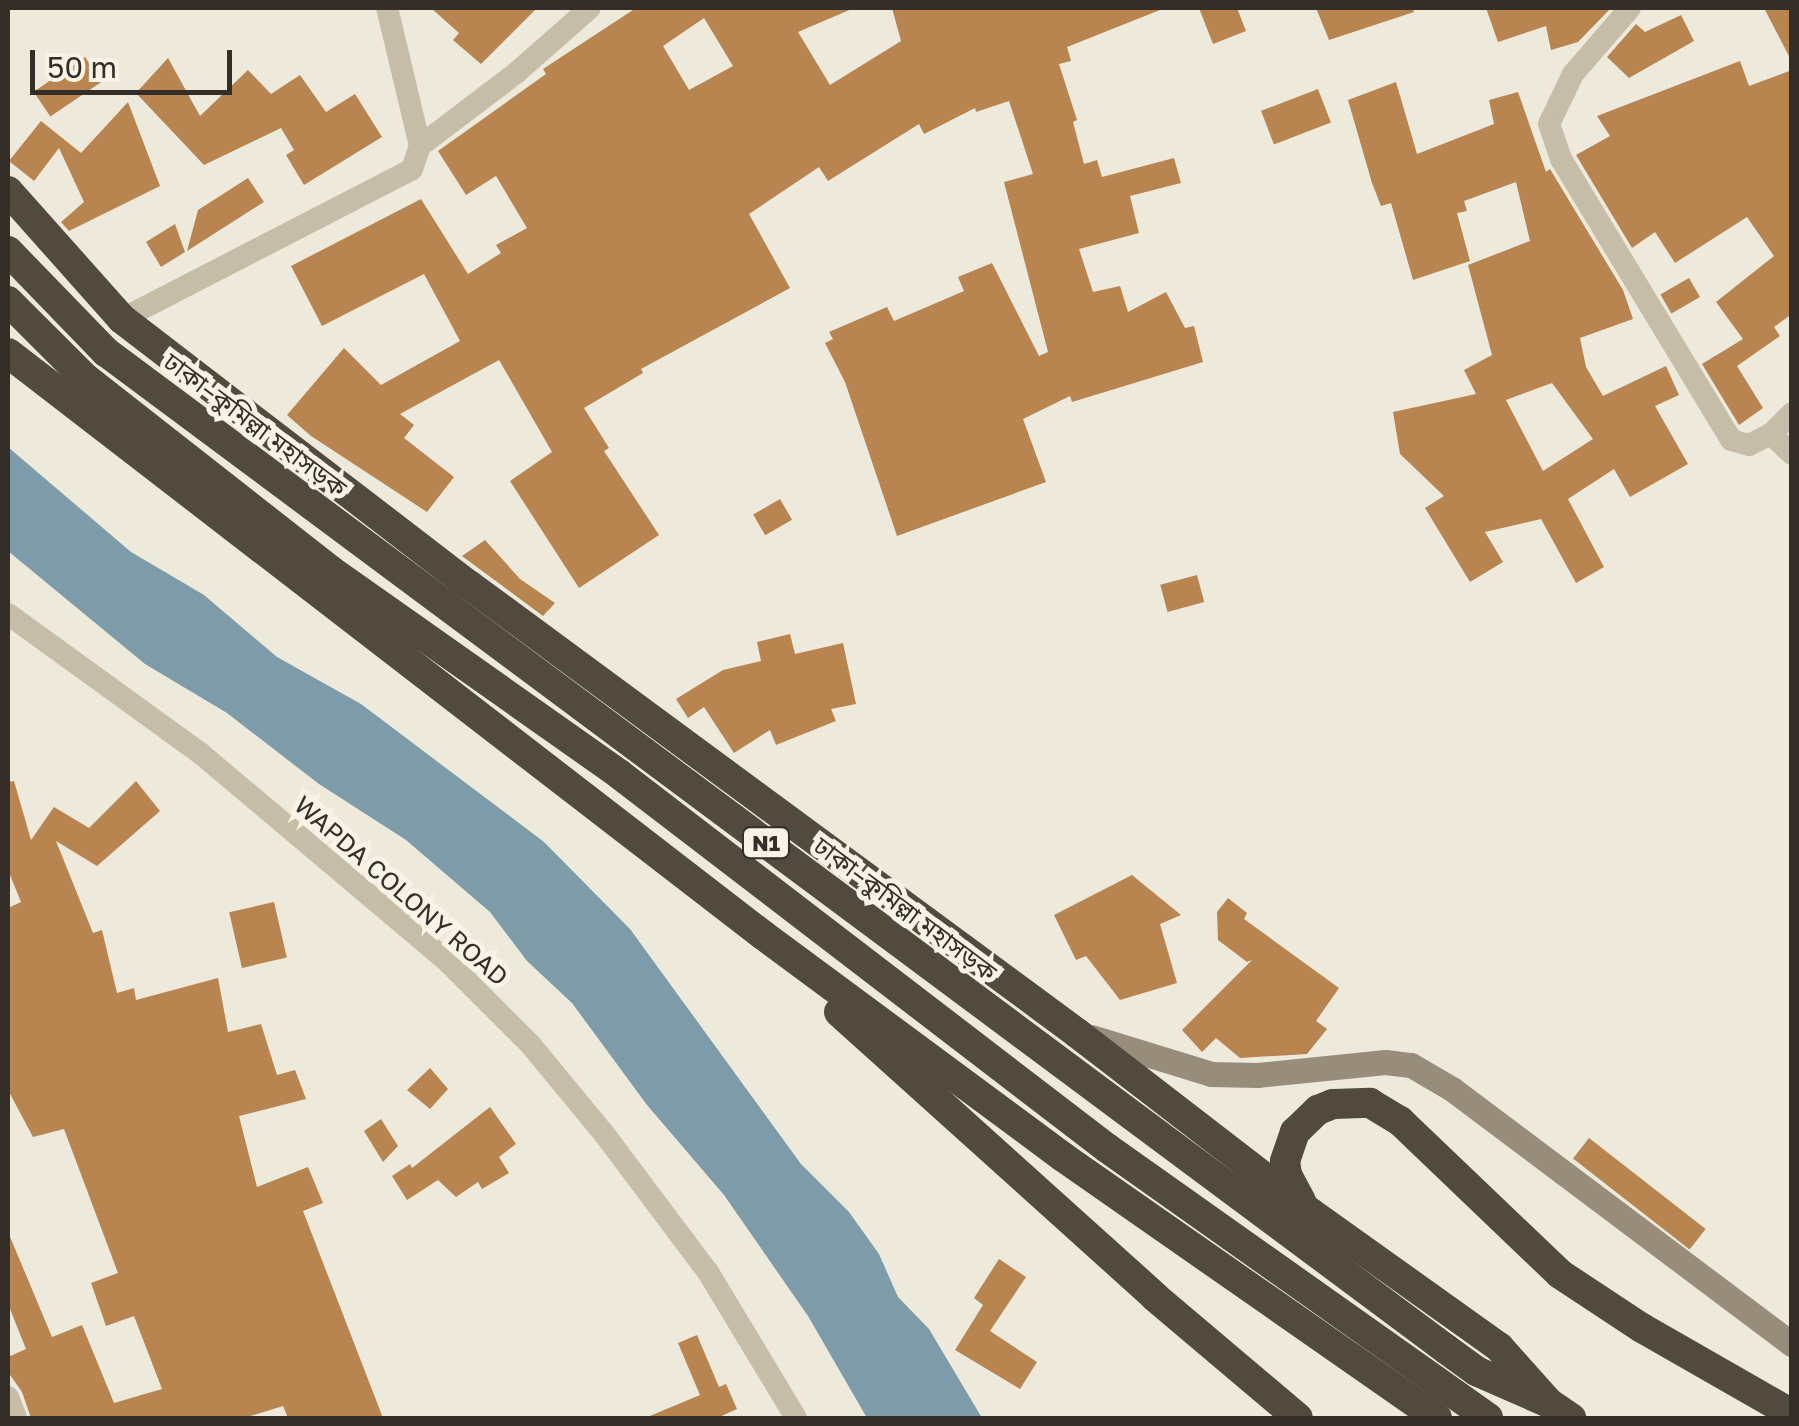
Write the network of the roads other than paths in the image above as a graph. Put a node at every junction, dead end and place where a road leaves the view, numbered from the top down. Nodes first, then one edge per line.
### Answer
1 (387, 8) edge
2 (590, 8) edge
3 (1630, 8) edge
4 (420, 146) junction
5 (8, 191) edge
6 (8, 252) edge
7 (8, 301) edge
8 (122, 319) junction
9 (8, 353) edge
10 (1792, 413) edge
11 (1771, 434) junction
12 (1792, 454) edge
13 (8, 614) edge
14 (763, 936) junction
15 (1076, 1033) junction
16 (1311, 1213) junction
17 (1792, 1344) edge
18 (1560, 1411) edge
19 (1792, 1414) edge
20 (796, 1418) edge
21 (1298, 1418) edge
22 (1437, 1418) edge
23 (1488, 1418) edge

1 - 4 street
2 - 4 street
3 - 11 street
4 - 8 street
5 - 8 highway
6 - 18 highway, ঢাকা–কুমিল্লা মহাসড়ক / N1
7 - 23 highway, N1
8 - 15 highway
9 - 14 highway
10 - 11 street
11 - 12 street
13 - 20 street, WAPDA COLONY ROAD
14 - 21 highway
14 - 22 highway
15 - 16 highway
15 - 17 street
16 - 18 highway
16 - 19 highway

